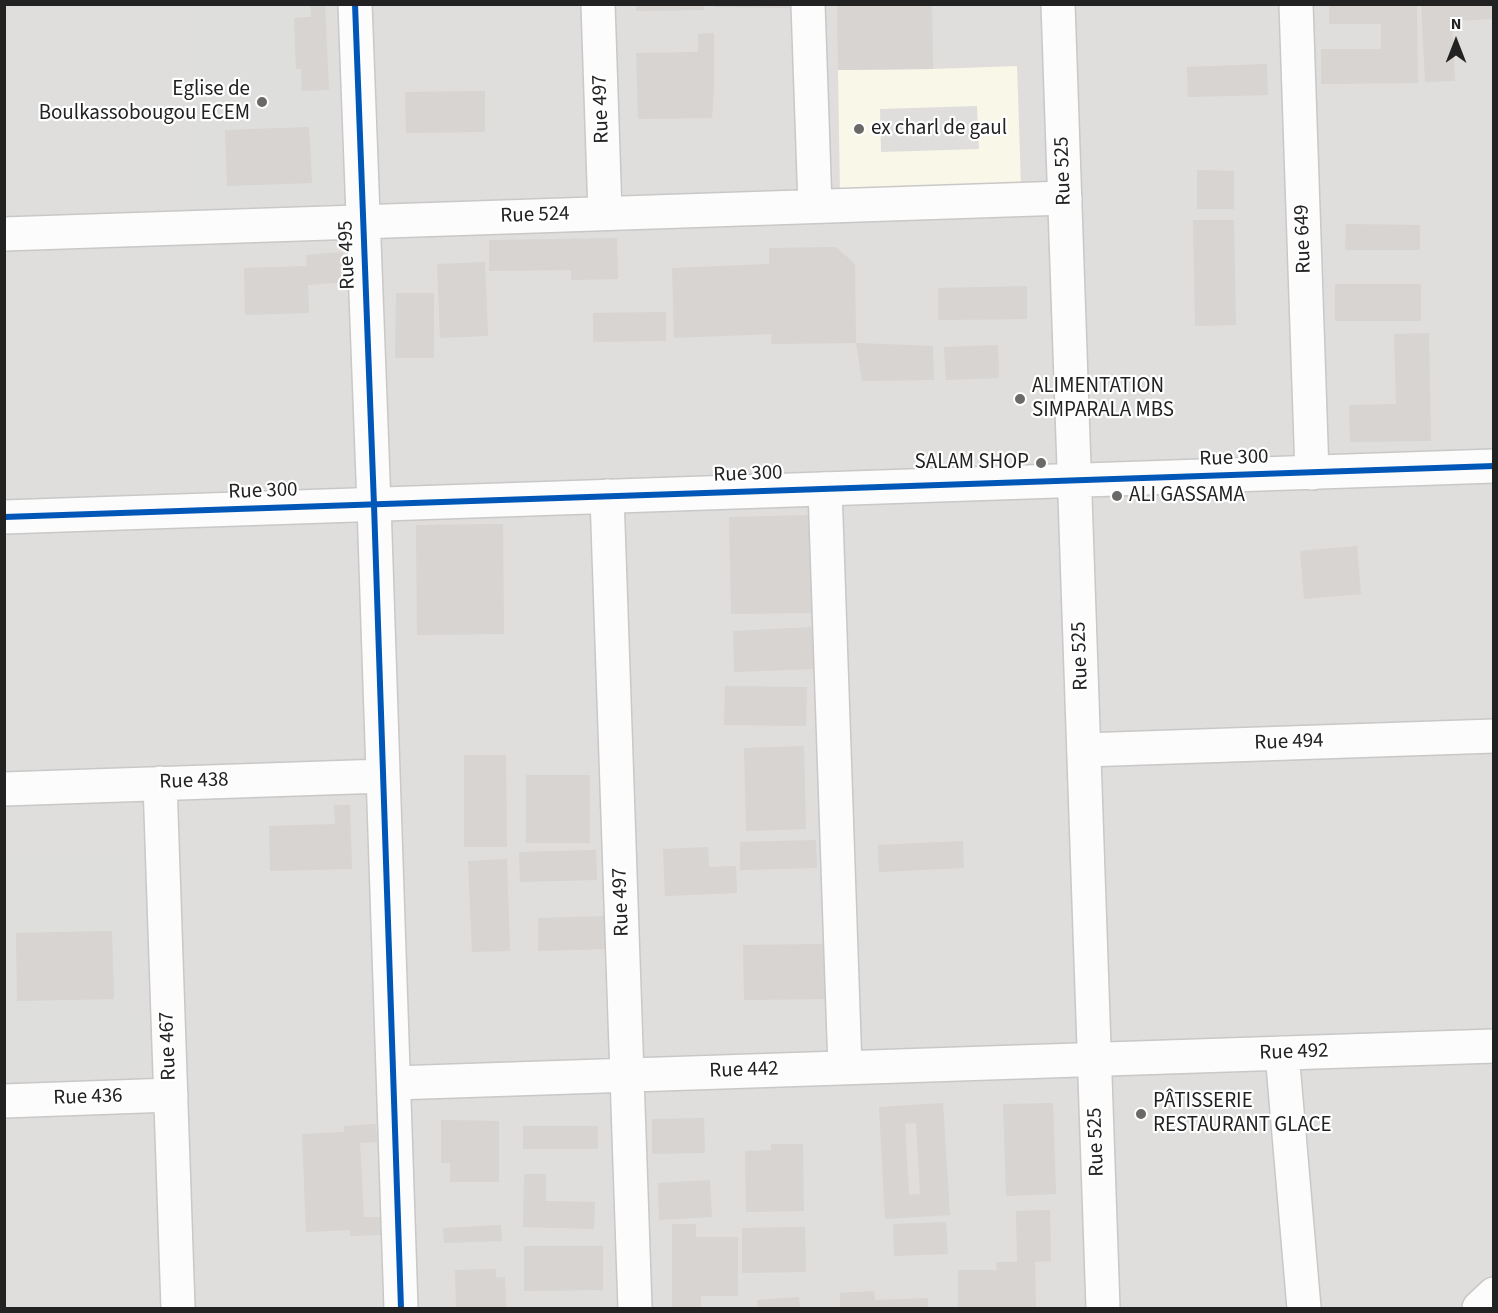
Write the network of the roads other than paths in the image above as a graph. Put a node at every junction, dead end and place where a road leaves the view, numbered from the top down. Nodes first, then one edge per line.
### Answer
1 (355, 4) edge
2 (598, 4) edge
3 (808, 4) edge
4 (1058, 4) edge
5 (1296, 4) edge
6 (1065, 198) junction
7 (815, 206) junction
8 (605, 213) junction
9 (363, 221) junction
10 (4, 234) edge
11 (1494, 466) edge
12 (1312, 472) junction
13 (1074, 481) junction
14 (825, 489) junction
15 (607, 496) junction
16 (374, 505) junction
17 (4, 517) edge
18 (1494, 736) edge
19 (1084, 750) junction
20 (383, 776) junction
21 (160, 783) junction
22 (4, 789) edge
23 (1494, 1046) edge
24 (1282, 1053) junction
25 (1094, 1059) junction
26 (845, 1068) junction
27 (628, 1075) junction
28 (394, 1083) junction
29 (171, 1095) junction
30 (4, 1101) edge
31 (1494, 1294) edge
32 (178, 1308) edge
33 (401, 1308) edge
34 (635, 1308) edge
35 (1103, 1308) edge
36 (1304, 1308) edge
37 (1479, 1308) edge

1 - 9 street, Rue 495
2 - 8 street, Rue 497
3 - 7 street
4 - 6 street, Rue 525
5 - 12 street, Rue 649
6 - 7 street, Rue 524
6 - 13 street, Rue 525
7 - 8 street, Rue 524
8 - 9 street, Rue 524
9 - 10 street, Rue 524
9 - 16 street, Rue 495
11 - 12 street, Rue 300
12 - 13 street, Rue 300
13 - 14 street, Rue 300
13 - 19 street, Rue 525
14 - 15 street, Rue 300
14 - 26 street
15 - 16 street, Rue 300
15 - 27 street, Rue 497
16 - 17 street, Rue 300
16 - 20 street, Rue 495
18 - 19 street, Rue 494
19 - 25 street, Rue 525
20 - 21 street, Rue 438
20 - 28 street, Rue 495
21 - 22 street, Rue 438
21 - 29 street, Rue 467
23 - 24 street, Rue 492
24 - 25 street, Rue 492
24 - 36 street
25 - 26 street, Rue 442
25 - 35 street, Rue 525
26 - 27 street, Rue 442
27 - 28 street, Rue 442
27 - 34 street, Rue 497
28 - 33 street, Rue 495
29 - 30 street, Rue 436
29 - 32 street, Rue 467
31 - 37 street

